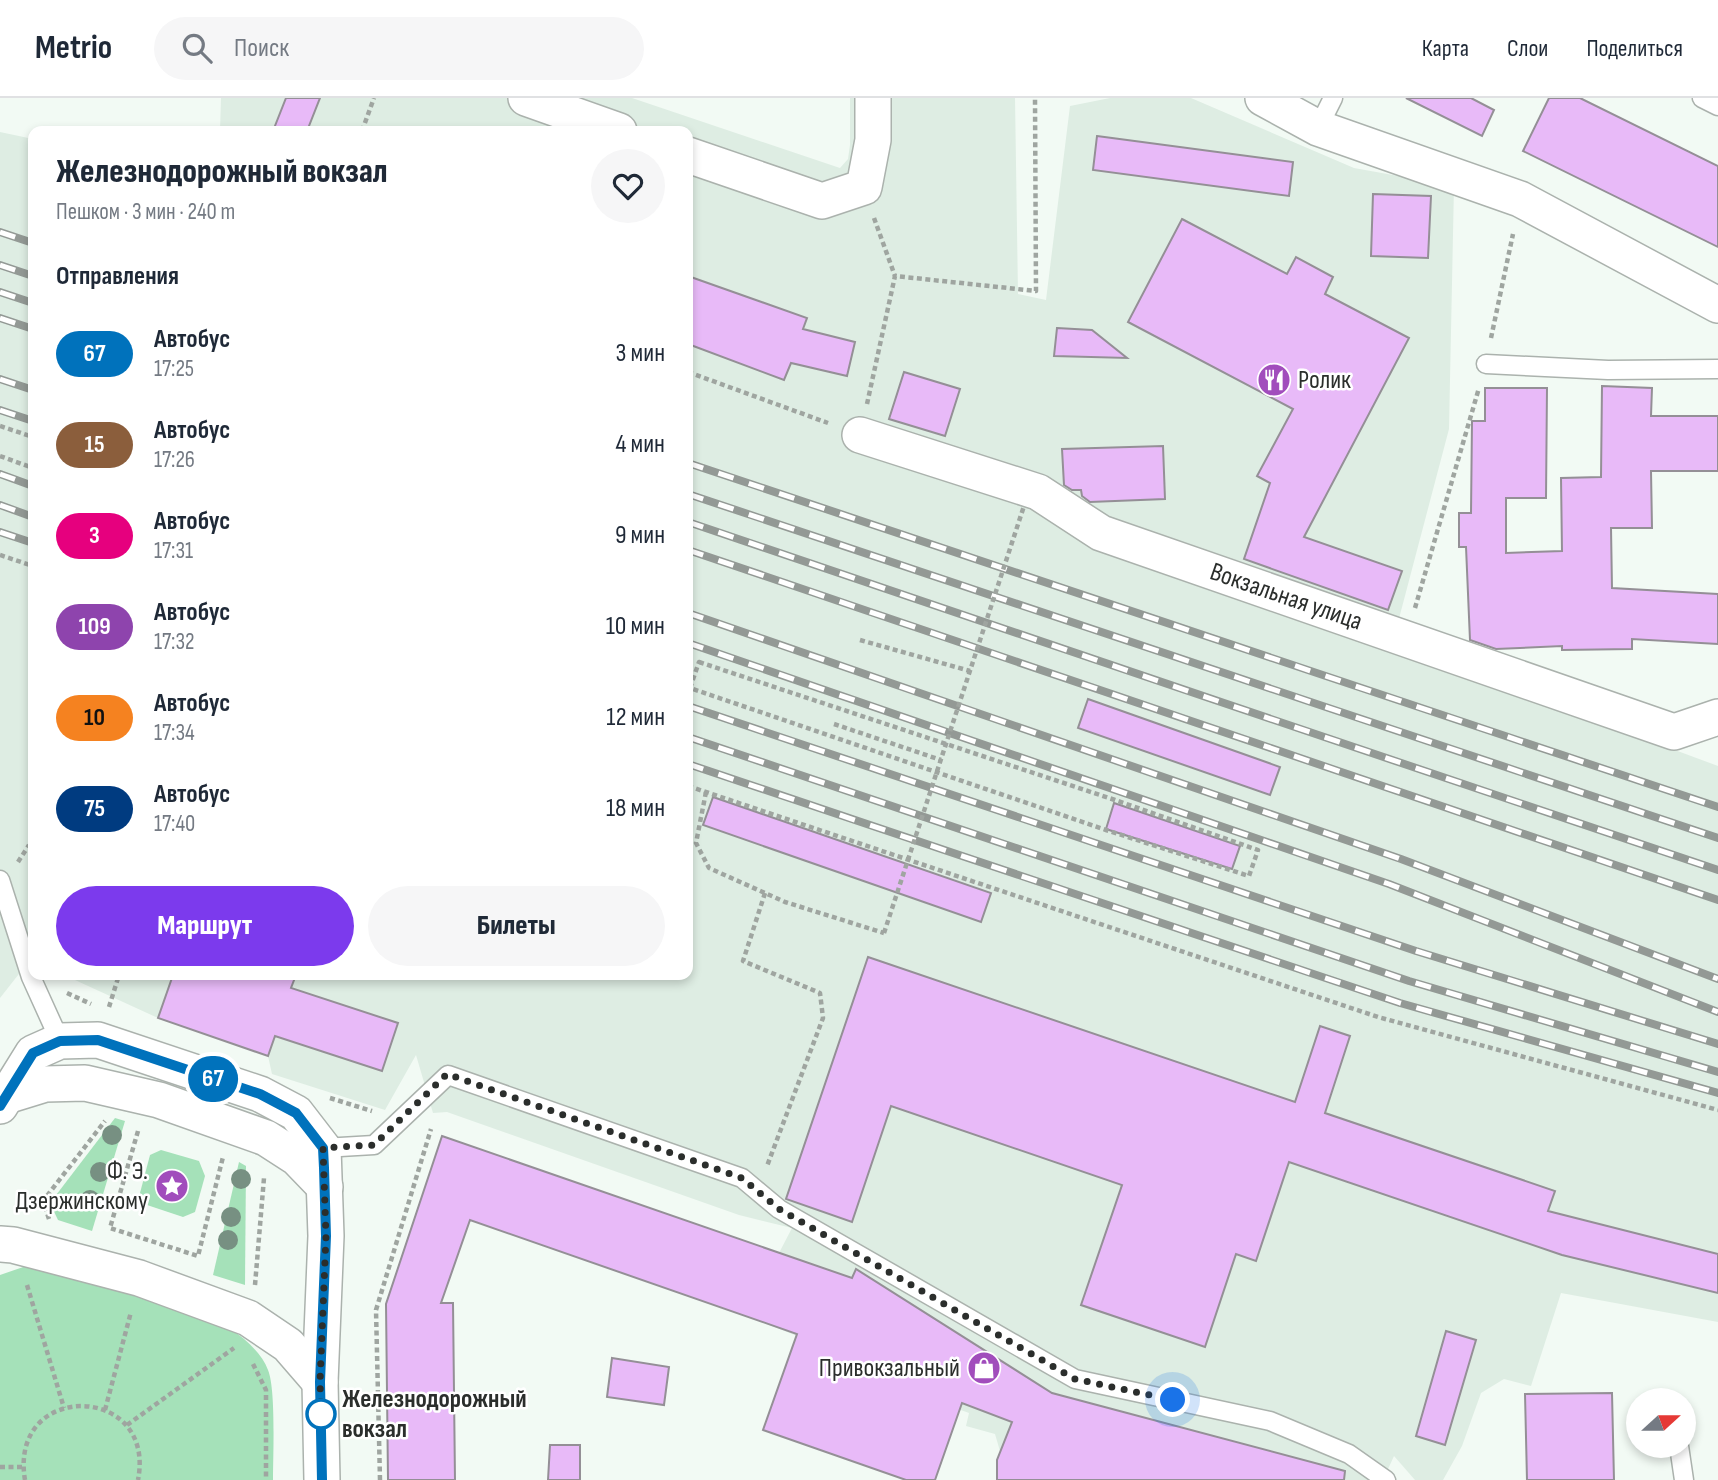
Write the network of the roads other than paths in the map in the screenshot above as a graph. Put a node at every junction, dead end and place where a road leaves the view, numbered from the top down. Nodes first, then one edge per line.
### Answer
1 (526, 98) edge
2 (873, 98) edge
3 (1264, 98) edge
4 (1702, 98) edge
5 (1718, 106) edge
6 (1326, 113) edge
7 (605, 126) edge
8 (693, 157) edge
9 (1718, 305) edge
10 (1486, 364) road end
11 (1718, 369) edge
12 (860, 435) road end
13 (1718, 717) edge
14 (0, 880) edge
15 (28, 968) edge
16 (32, 980) edge
17 (60, 1041) junction
18 (3, 1101) edge
19 (323, 1148) junction
20 (325, 1187) junction
21 (0, 1244) edge
22 (320, 1382) junction
23 (1681, 1458) edge
24 (322, 1480) edge
25 (1386, 1480) edge
26 (1684, 1480) edge

1 - 7 street
2 - 8 street
3 - 6 street
4 - 5 lane
6 - 9 street
10 - 11 lane
12 - 13 street, Вокзальная улица
14 - 15 lane
16 - 17 lane
17 - 18 street
17 - 19 street
18 - 20 street
19 - 20 street
19 - 25 lane
20 - 22 street
21 - 22 street
22 - 24 street
23 - 26 lane

